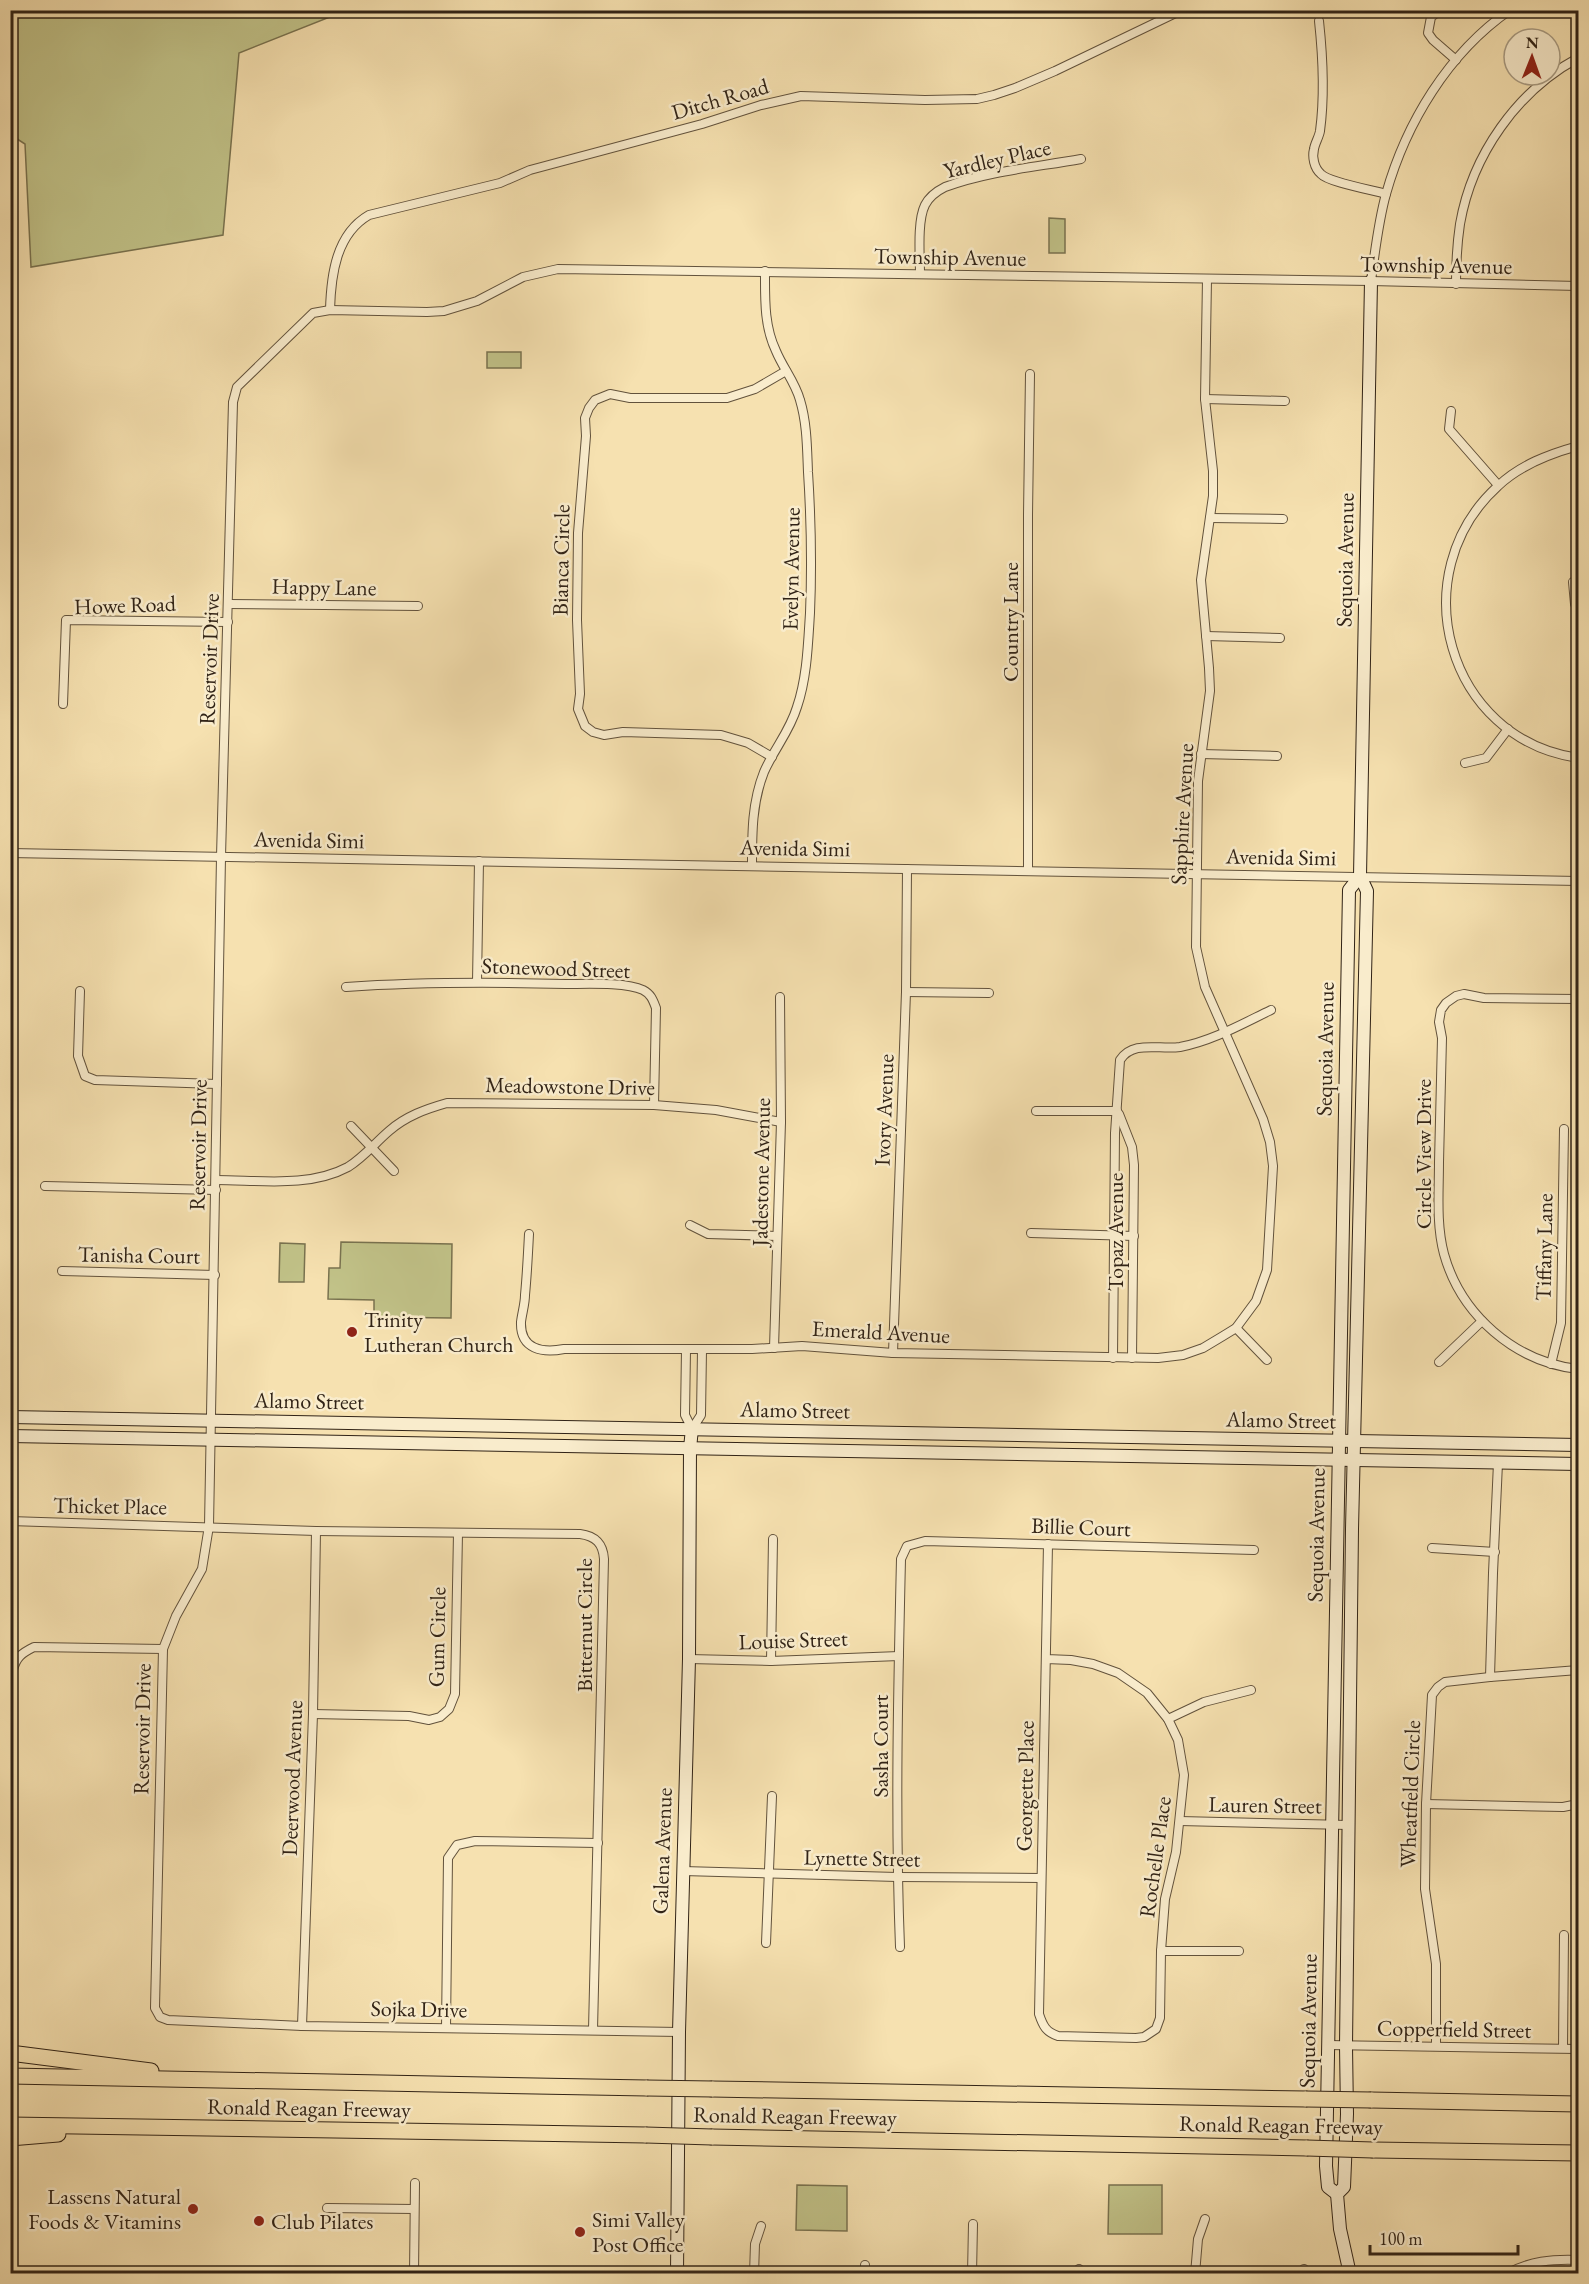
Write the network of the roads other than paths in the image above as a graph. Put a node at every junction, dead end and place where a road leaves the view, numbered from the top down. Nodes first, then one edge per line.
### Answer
1 (1182, 10) edge
2 (1440, 10) edge
3 (1510, 10) edge
4 (1319, 21) dead end
5 (1578, 58) edge
6 (1456, 60) junction
7 (1081, 159) dead end
8 (1386, 194) junction
9 (765, 271) junction
10 (920, 274) junction
11 (1207, 279) junction
12 (1371, 281) junction
13 (1456, 284) junction
14 (1578, 286) edge
15 (330, 310) junction
16 (786, 371) junction
17 (1030, 374) dead end
18 (1205, 399) junction
19 (1285, 401) dead end
20 (1451, 411) dead end
21 (1578, 446) edge
22 (1498, 485) junction
23 (1210, 518) junction
24 (1283, 519) dead end
25 (1573, 582) dead end
26 (229, 604) junction
27 (418, 606) dead end
28 (1578, 608) edge
29 (228, 622) junction
30 (1206, 636) junction
31 (1280, 638) dead end
32 (63, 704) dead end
33 (1508, 729) junction
34 (1201, 754) junction
35 (1277, 756) dead end
36 (772, 757) junction
37 (1578, 758) edge
38 (1465, 763) dead end
39 (10, 853) edge
40 (221, 857) junction
41 (479, 861) junction
42 (752, 865) junction
43 (908, 869) junction
44 (1028, 870) junction
45 (1196, 874) junction
46 (1360, 876) junction
47 (1578, 881) edge
48 (477, 982) junction
49 (346, 987) dead end
50 (80, 991) dead end
51 (906, 992) junction
52 (989, 993) dead end
53 (780, 998) dead end
54 (1578, 999) edge
55 (1271, 1010) dead end
56 (1225, 1031) junction
57 (217, 1084) junction
58 (654, 1106) junction
59 (1036, 1111) dead end
60 (1117, 1111) junction
61 (781, 1122) junction
62 (351, 1126) dead end
63 (1564, 1129) dead end
64 (372, 1149) junction
65 (394, 1171) dead end
66 (216, 1180) junction
67 (45, 1186) dead end
68 (216, 1191) junction
69 (690, 1225) dead end
70 (1031, 1233) dead end
71 (530, 1234) dead end
72 (777, 1236) junction
73 (1116, 1236) junction
74 (1134, 1236) junction
75 (62, 1271) dead end
76 (215, 1275) junction
77 (1482, 1321) junction
78 (1236, 1328) junction
79 (774, 1348) junction
80 (686, 1350) junction
81 (702, 1350) junction
82 (893, 1353) junction
83 (1113, 1358) junction
84 (1132, 1358) junction
85 (1267, 1360) dead end
86 (1439, 1362) dead end
87 (1551, 1364) junction
88 (1578, 1369) edge
89 (10, 1417) edge
90 (211, 1421) junction
91 (692, 1429) junction
92 (10, 1436) edge
93 (210, 1440) junction
94 (1339, 1442) junction
95 (1355, 1442) junction
96 (1578, 1445) edge
97 (690, 1448) junction
98 (1338, 1459) junction
99 (1354, 1459) junction
100 (1498, 1463) junction
101 (1578, 1464) edge
102 (10, 1521) edge
103 (209, 1526) junction
104 (316, 1531) junction
105 (458, 1533) junction
106 (772, 1539) dead end
107 (1048, 1544) junction
108 (907, 1546) joint
109 (1432, 1548) dead end
110 (1254, 1550) dead end
111 (1495, 1552) junction
112 (162, 1650) junction
113 (898, 1656) junction
114 (689, 1659) junction
115 (1046, 1659) junction
116 (771, 1661) junction
117 (1578, 1670) edge
118 (1490, 1677) junction
119 (1251, 1690) dead end
120 (313, 1714) junction
121 (1168, 1719) junction
122 (772, 1796) dead end
123 (1426, 1804) junction
124 (1578, 1804) edge
125 (1180, 1821) junction
126 (1332, 1824) junction
127 (1348, 1825) junction
128 (598, 1843) junction
129 (10, 1863) edge
130 (682, 1871) junction
131 (767, 1873) junction
132 (897, 1877) junction
133 (1041, 1878) junction
134 (1564, 1935) dead end
135 (766, 1943) dead end
136 (900, 1947) dead end
137 (1161, 1951) junction
138 (1239, 1951) dead end
139 (160, 2017) joint
140 (302, 2026) junction
141 (446, 2028) junction
142 (1045, 2028) joint
143 (593, 2030) junction
144 (679, 2032) junction
145 (1328, 2045) junction
146 (1346, 2046) junction
147 (1436, 2046) junction
148 (1563, 2048) junction
149 (1578, 2049) edge
150 (10, 2053) edge
151 (10, 2076) edge
152 (213, 2080) junction
153 (1578, 2104) edge
154 (10, 2125) edge
155 (125, 2127) junction
156 (10, 2138) edge
157 (1578, 2153) edge
158 (415, 2182) dead end
159 (1337, 2194) junction
160 (327, 2208) dead end
161 (414, 2209) junction
162 (1205, 2219) dead end
163 (973, 2224) dead end
164 (761, 2226) dead end
165 (1578, 2260) edge
166 (414, 2274) edge
167 (677, 2274) edge
168 (754, 2274) edge
169 (972, 2274) edge
170 (1195, 2274) edge
171 (1350, 2274) edge
172 (1506, 2274) edge

1 - 15 street, Ditch Road
2 - 6 street
3 - 6 street
4 - 8 street
5 - 13 street
6 - 8 street
7 - 10 street, Yardley Place
8 - 12 street
9 - 10 street, Township Avenue
9 - 15 street, Township Avenue
9 - 16 street, Evelyn Avenue
10 - 11 street, Township Avenue
11 - 12 street, Township Avenue
11 - 18 street, Sapphire Avenue
12 - 13 street, Township Avenue
12 - 46 main road, Sequoia Avenue
13 - 14 street, Township Avenue
15 - 26 street, Reservoir Drive
16 - 36 street, Evelyn Avenue
16 - 36 street, Bianca Circle
17 - 44 street, Country Lane
18 - 19 street
18 - 23 street, Sapphire Avenue
20 - 22 street
21 - 22 street
22 - 33 street
23 - 24 street
23 - 30 street, Sapphire Avenue
25 - 28 street
26 - 27 street, Happy Lane
26 - 29 street, Reservoir Drive
29 - 32 street, Howe Road
29 - 40 street, Reservoir Drive
30 - 31 street
30 - 34 street, Sapphire Avenue
33 - 37 street
33 - 38 street
34 - 35 street
34 - 45 street, Sapphire Avenue
36 - 42 street, Evelyn Avenue
39 - 40 street, Avenida Simi
40 - 41 street, Avenida Simi
40 - 57 street, Reservoir Drive
41 - 42 street, Avenida Simi
41 - 48 street
42 - 43 street, Avenida Simi
43 - 44 street, Avenida Simi
43 - 51 street, Ivory Avenue
44 - 45 street, Avenida Simi
45 - 46 street, Avenida Simi
45 - 56 street, Sapphire Avenue
46 - 47 street, Avenida Simi
46 - 94 main road, Sequoia Avenue
46 - 95 main road, Sequoia Avenue
48 - 49 street, Stonewood Street
48 - 58 street, Stonewood Street
50 - 57 street
51 - 52 street
51 - 82 street, Ivory Avenue
53 - 61 street, Jadestone Avenue
54 - 77 street, Circle View Drive
55 - 56 street, Topaz Avenue
56 - 60 street, Topaz Avenue
56 - 78 street, Sapphire Avenue
57 - 66 street, Reservoir Drive
58 - 61 street, Meadowstone Drive
58 - 64 street, Meadowstone Drive
59 - 60 street
60 - 73 street, Topaz Avenue
60 - 74 street, Topaz Avenue
61 - 72 street, Jadestone Avenue
62 - 64 street
63 - 87 street, Tiffany Lane
64 - 65 street
64 - 66 street, Meadowstone Drive
66 - 68 street, Reservoir Drive
67 - 68 street
68 - 76 street, Reservoir Drive
69 - 72 street
70 - 73 street
71 - 80 street, Emerald Avenue
72 - 79 street, Jadestone Avenue
73 - 74 street
73 - 83 street, Topaz Avenue
74 - 84 street, Topaz Avenue
75 - 76 street, Tanisha Court
76 - 90 street, Reservoir Drive
77 - 86 street
77 - 87 street, Circle View Drive
78 - 84 street, Emerald Avenue
78 - 85 street
79 - 81 street, Emerald Avenue
79 - 82 street, Emerald Avenue
80 - 81 street, Emerald Avenue
80 - 91 street, Galena Avenue
81 - 91 street, Galena Avenue
82 - 83 street, Emerald Avenue
83 - 84 street, Emerald Avenue
87 - 88 street, Circle View Drive
89 - 90 main road, Alamo Street
90 - 91 main road, Alamo Street
90 - 93 street, Reservoir Drive
91 - 94 main road, Alamo Street
91 - 97 main road, Galena Avenue
92 - 93 main road, Alamo Street
93 - 97 main road, Alamo Street
93 - 103 street, Reservoir Drive
94 - 95 main road, Alamo Street
94 - 98 main road, Sequoia Avenue
95 - 96 main road, Alamo Street
95 - 99 main road, Sequoia Avenue
97 - 98 main road, Alamo Street
97 - 114 main road, Galena Avenue
98 - 99 main road, Alamo Street
98 - 126 main road, Sequoia Avenue
99 - 100 main road, Alamo Street
99 - 127 main road, Sequoia Avenue
100 - 101 main road, Alamo Street
100 - 111 street
102 - 103 street, Thicket Place
103 - 104 street, Bitternut Circle
103 - 112 street, Reservoir Drive
104 - 105 street, Bitternut Circle
104 - 120 street, Deerwood Avenue
105 - 120 street, Gum Circle
105 - 128 street, Bitternut Circle
106 - 116 street
107 - 108 street, Billie Court
107 - 110 street, Billie Court
107 - 115 street, Georgette Place
108 - 113 street, Sasha Court
109 - 111 street
111 - 118 street
112 - 129 street
112 - 139 street, Reservoir Drive
113 - 116 street, Louise Street
113 - 132 street, Sasha Court
114 - 116 street, Louise Street
114 - 130 main road, Galena Avenue
115 - 121 street, Rochelle Place
115 - 133 street, Georgette Place
117 - 118 street, Wheatfield Circle
118 - 123 street, Wheatfield Circle
119 - 121 street
120 - 140 street, Deerwood Avenue
121 - 125 street, Rochelle Place
122 - 131 street
123 - 124 street
123 - 147 street, Wheatfield Circle
125 - 126 street, Lauren Street
125 - 137 street, Rochelle Place
126 - 127 street, Lauren Street
126 - 145 main road, Sequoia Avenue
127 - 146 main road, Sequoia Avenue
128 - 141 street
128 - 143 street, Bitternut Circle
130 - 131 street, Lynette Street
130 - 144 main road, Galena Avenue
131 - 132 street, Lynette Street
131 - 135 street
132 - 133 street, Lynette Street
132 - 136 street, Sasha Court
133 - 142 street, Georgette Place
134 - 148 street
137 - 138 street
137 - 142 street, Rochelle Place
139 - 140 street, Sojka Drive
140 - 141 street, Sojka Drive
141 - 143 street, Sojka Drive
143 - 144 street, Sojka Drive
144 - 167 main road, Galena Avenue
145 - 146 street, Copperfield Street
145 - 159 main road, Sequoia Avenue
146 - 147 street, Copperfield Street
146 - 159 main road, Sequoia Avenue
147 - 148 street, Copperfield Street
148 - 149 street, Copperfield Street
150 - 152 highway
151 - 152 highway, Ronald Reagan Freeway
152 - 153 highway, Ronald Reagan Freeway, bridge
154 - 155 highway, Ronald Reagan Freeway
155 - 156 highway
155 - 157 highway, Ronald Reagan Freeway, bridge
158 - 161 street
159 - 171 main road, Sequoia Avenue
160 - 161 street
161 - 166 street
162 - 170 street
163 - 169 street
164 - 168 street
165 - 172 street

